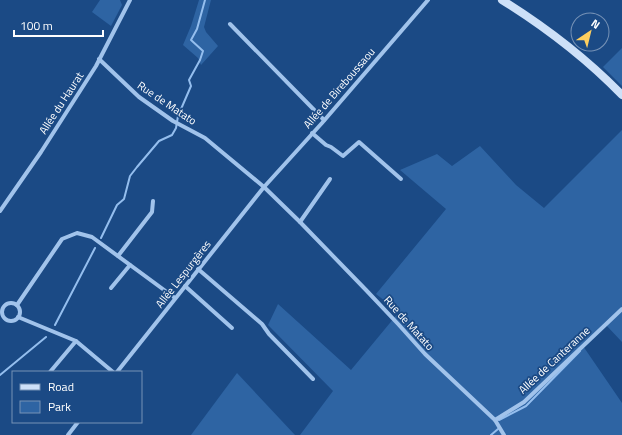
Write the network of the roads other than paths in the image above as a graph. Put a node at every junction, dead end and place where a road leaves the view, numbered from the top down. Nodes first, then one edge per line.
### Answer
1 (428, 0) edge
2 (502, 0) edge
3 (128, 1) edge
4 (230, 24) dead end
5 (99, 59) junction
6 (622, 95) edge
7 (324, 120) junction
8 (312, 133) junction
9 (330, 179) dead end
10 (401, 179) dead end
11 (264, 187) junction
12 (153, 201) dead end
13 (0, 211) edge
14 (300, 222) junction
15 (118, 256) junction
16 (130, 265) junction
17 (198, 269) junction
18 (185, 286) junction
19 (111, 288) dead end
20 (175, 298) junction
21 (0, 302) edge
22 (17, 305) junction
23 (4, 306) junction
24 (622, 309) edge
25 (2, 317) edge
26 (18, 317) junction
27 (232, 328) dead end
28 (76, 341) junction
29 (51, 371) edge
30 (112, 371) edge
31 (118, 371) edge
32 (313, 379) dead end
33 (495, 420) junction
34 (77, 423) edge
35 (68, 435) edge
36 (504, 435) edge

1 - 7 street, Allée de Bireboussaou
2 - 6 main road
3 - 5 street, Allée du Haurat
4 - 7 street
5 - 11 street, Rue de Matato
5 - 13 street, Allée du Haurat
7 - 8 street, Allée de Bireboussaou
8 - 10 street
8 - 11 street, Allée de Bireboussaou
9 - 14 street
11 - 14 street, Rue de Matato
11 - 17 street, Allée Lespurgères
12 - 15 street
14 - 33 street, Rue de Matato
15 - 16 street
15 - 22 street
16 - 19 street
16 - 20 street
17 - 18 street, Allée Lespurgères
17 - 32 street
18 - 20 street, Allée Lespurgères
18 - 27 street
20 - 31 street, Allée Lespurgères
21 - 23 street
22 - 23 street
22 - 26 street
23 - 25 street
24 - 33 street, Allée de Canteranne
25 - 26 street
26 - 28 street
28 - 29 street
28 - 30 street
33 - 36 street, Rue de Matato
34 - 35 street

